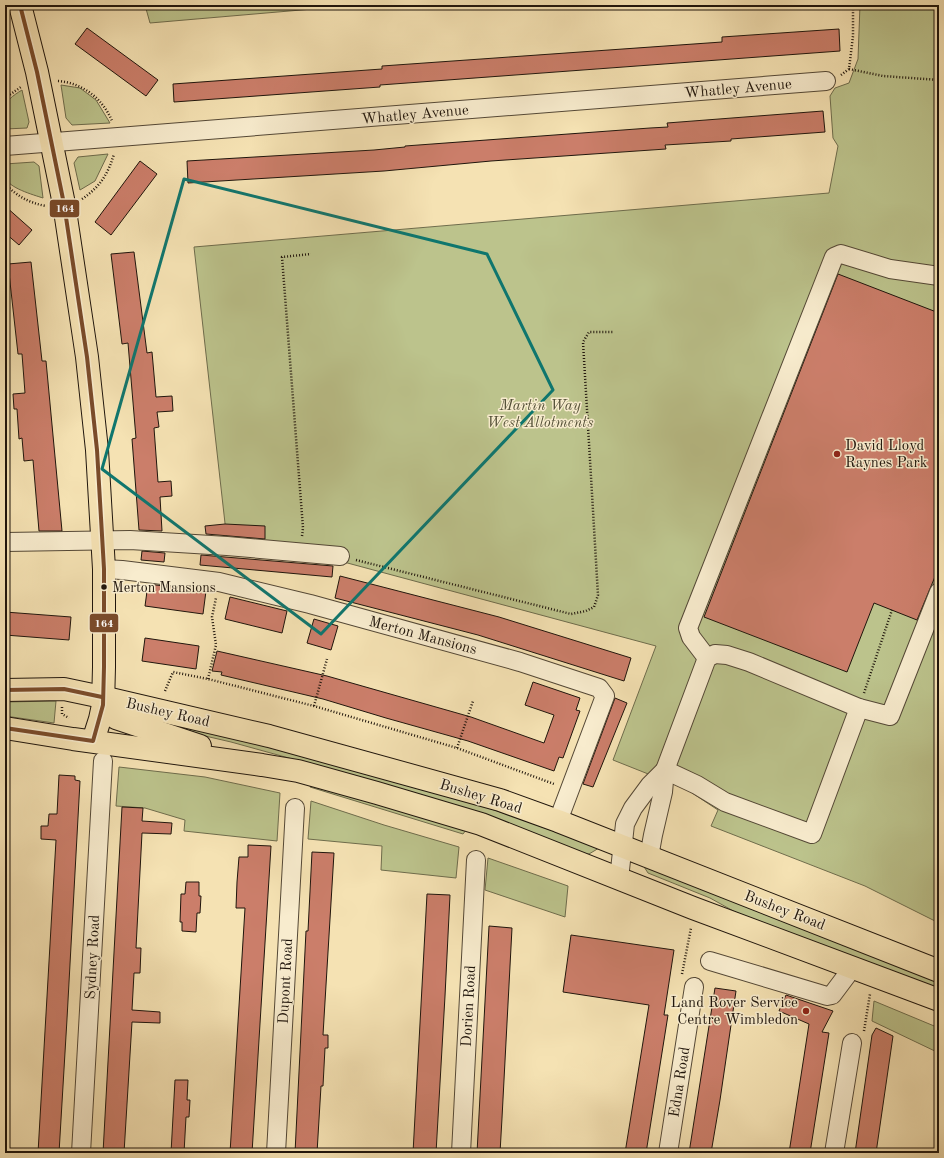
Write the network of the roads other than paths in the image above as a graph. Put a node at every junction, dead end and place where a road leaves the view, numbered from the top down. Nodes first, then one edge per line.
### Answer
1 (20, 5) edge
2 (826, 81) dead end
3 (52, 143) junction
4 (5, 146) edge
5 (939, 276) edge
6 (103, 540) junction
7 (5, 542) edge
8 (340, 556) road end
9 (104, 569) junction
10 (939, 592) edge
11 (707, 658) junction
12 (5, 690) edge
13 (103, 701) junction
14 (859, 708) junction
15 (5, 728) edge
16 (93, 741) junction
17 (227, 760) junction
18 (103, 761) dead end
19 (665, 770) junction
20 (295, 808) dead end
21 (558, 821) junction
22 (623, 847) junction
23 (649, 857) junction
24 (476, 860) dead end
25 (619, 879) junction
26 (710, 961) dead end
27 (853, 967) junction
28 (939, 971) edge
29 (694, 987) road end
30 (939, 1000) edge
31 (852, 1043) road end
32 (81, 1153) edge
33 (276, 1153) edge
34 (460, 1153) edge
35 (668, 1153) edge
36 (834, 1153) edge

1 - 3 main road
2 - 3 street, Whatley Avenue
3 - 4 street, Whatley Avenue
3 - 6 main road
5 - 11 street
6 - 7 street
6 - 8 street
6 - 9 main road
9 - 13 main road
9 - 21 street, Merton Mansions
10 - 14 street
11 - 14 street
11 - 19 street
12 - 13 main road, Bushey Road
13 - 16 main road
13 - 17 main road, Bushey Road
13 - 21 main road, Bushey Road
14 - 19 street
15 - 16 main road, Bushey Road
16 - 17 main road, Bushey Road
17 - 25 main road, Bushey Road
18 - 32 street, Sydney Road
19 - 22 street
19 - 23 street
20 - 33 street, Dupont Road
21 - 22 main road, Bushey Road
22 - 23 main road, Bushey Road
22 - 25 street
23 - 28 main road, Bushey Road
24 - 34 street, Dorien Road
25 - 27 main road, Bushey Road
26 - 27 street
27 - 30 main road, Bushey Road
29 - 35 street, Edna Road
31 - 36 street

